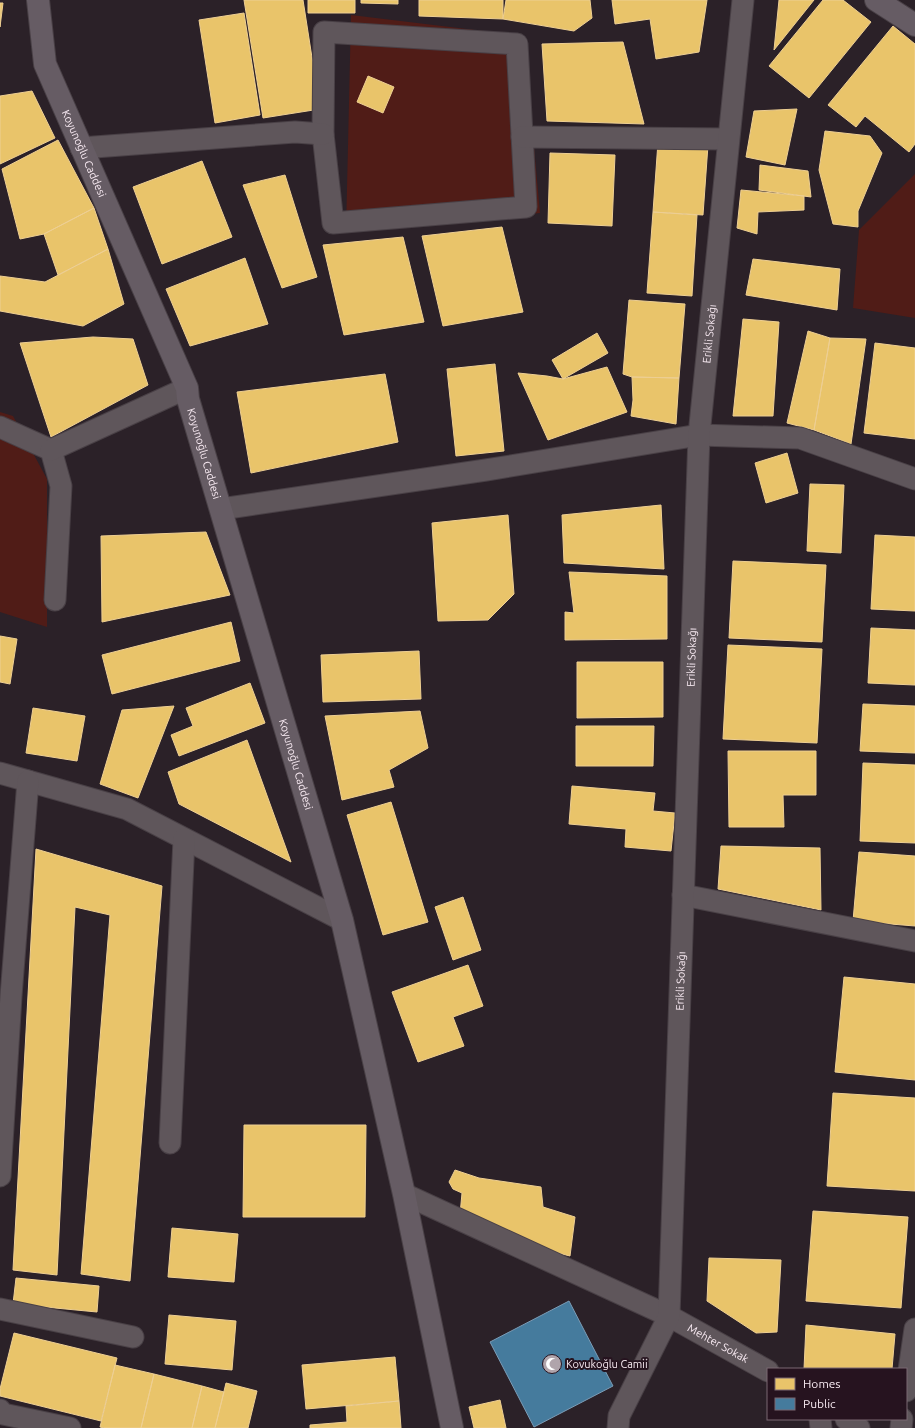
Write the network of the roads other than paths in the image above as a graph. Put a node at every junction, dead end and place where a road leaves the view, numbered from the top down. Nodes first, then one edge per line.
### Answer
1 (38, 0) edge
2 (743, 0) edge
3 (876, 0) edge
4 (915, 25) edge
5 (323, 134) junction
6 (522, 137) junction
7 (728, 139) junction
8 (81, 148) junction
9 (187, 388) junction
10 (0, 427) edge
11 (698, 435) junction
12 (51, 450) junction
13 (915, 479) edge
14 (221, 509) junction
15 (55, 600) dead end
16 (0, 773) edge
17 (28, 781) junction
18 (184, 839) junction
19 (683, 895) junction
20 (342, 920) junction
21 (915, 940) edge
22 (170, 1143) dead end
23 (0, 1176) edge
24 (404, 1194) junction
25 (0, 1309) edge
26 (669, 1316) junction
27 (915, 1329) edge
28 (133, 1337) dead end
29 (767, 1370) edge
30 (907, 1383) edge
31 (1, 1417) edge
32 (847, 1420) edge
33 (70, 1428) edge
34 (452, 1428) edge
35 (618, 1428) edge
36 (859, 1428) edge

1 - 8 street, Koyunoğlu Caddesi
2 - 7 street, Erikli Sokağı
3 - 4 street
5 - 6 street
5 - 6 street
5 - 8 street
6 - 7 street
7 - 11 street, Erikli Sokağı
8 - 9 street, Koyunoğlu Caddesi
9 - 12 street
9 - 14 street, Koyunoğlu Caddesi
10 - 12 street
11 - 13 street
11 - 14 street
11 - 19 street, Erikli Sokağı
12 - 15 street
14 - 20 street, Koyunoğlu Caddesi
16 - 17 street
17 - 18 street
17 - 23 street
18 - 20 street
18 - 22 street
19 - 21 street
19 - 26 street, Erikli Sokağı
20 - 24 street, Koyunoğlu Caddesi
24 - 26 street, Mehter Sokak
24 - 34 street, Koyunoğlu Caddesi
25 - 28 street
26 - 29 street, Mehter Sokak
26 - 35 street
27 - 30 street
31 - 33 street
32 - 36 street

